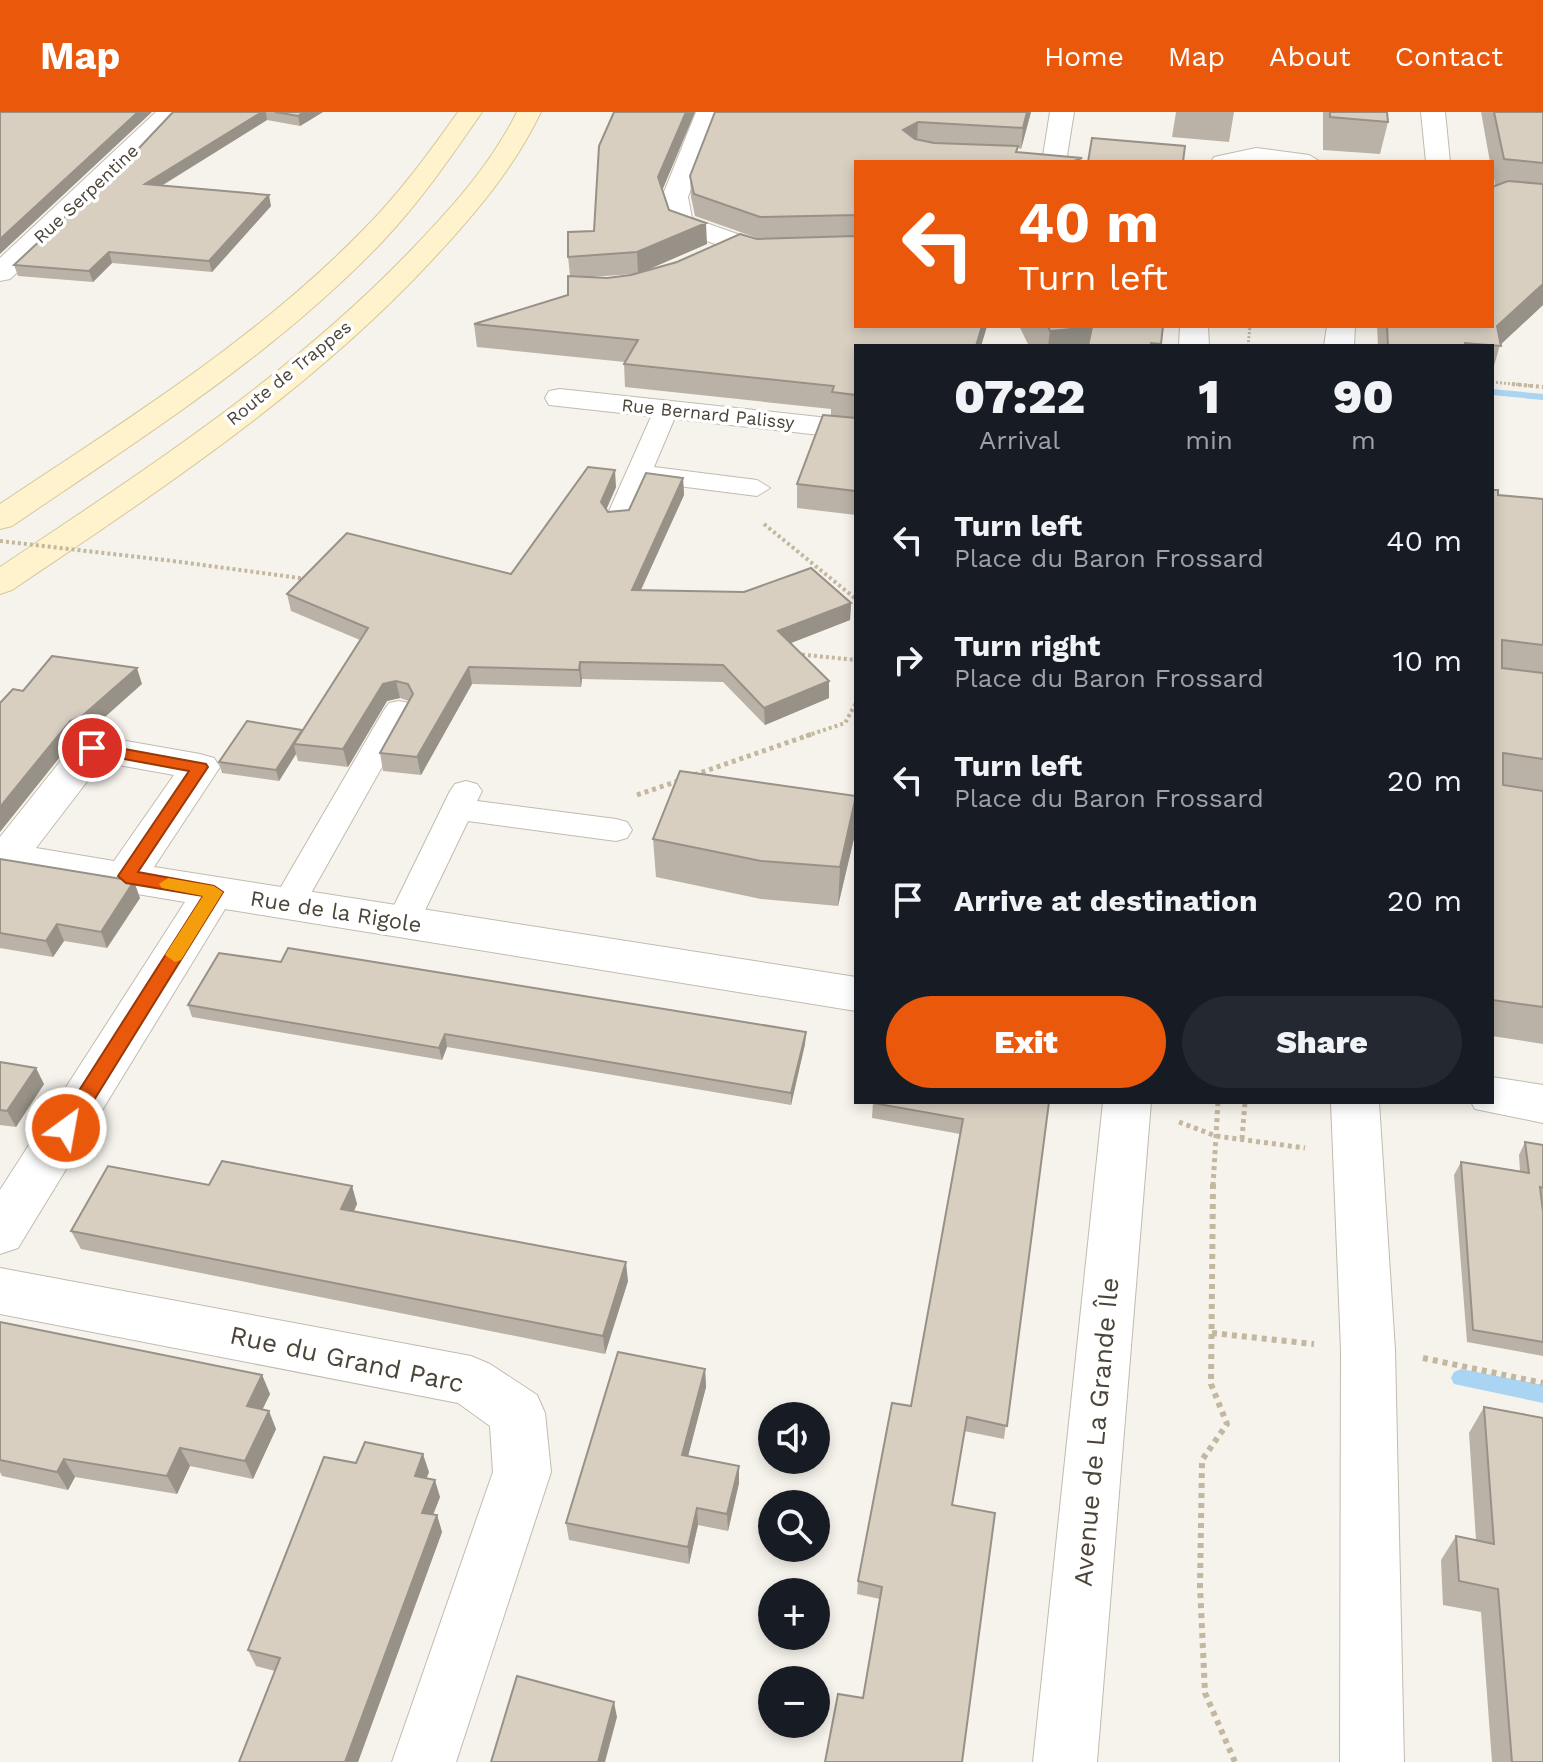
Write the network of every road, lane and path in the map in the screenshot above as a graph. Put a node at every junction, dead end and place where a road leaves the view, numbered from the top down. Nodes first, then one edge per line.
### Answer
1 (169, 112) edge
2 (470, 112) edge
3 (529, 112) edge
4 (708, 112) edge
5 (1062, 112) edge
6 (1433, 112) edge
7 (1027, 159) edge
8 (1036, 160) edge
9 (1054, 160) edge
10 (1232, 160) edge
11 (1294, 160) edge
12 (1438, 160) edge
13 (0, 232) edge
14 (41, 236) junction
15 (736, 245) junction
16 (854, 248) edge
17 (709, 257) edge
18 (0, 273) edge
19 (1494, 382) edge
20 (1543, 387) edge
21 (560, 398) dead end
22 (666, 410) junction
23 (854, 430) edge
24 (639, 473) junction
25 (757, 488) dead end
26 (0, 519) edge
27 (618, 520) edge
28 (760, 521) dead end
29 (0, 541) edge
30 (309, 579) edge
31 (0, 583) edge
32 (854, 597) edge
33 (787, 653) edge
34 (854, 660) edge
35 (854, 707) edge
36 (399, 710) dead end
37 (619, 815) joint
38 (126, 876) edge
39 (214, 892) junction
40 (288, 904) junction
41 (403, 922) junction
42 (854, 994) edge
43 (1494, 1096) edge
44 (1218, 1104) edge
45 (1245, 1104) edge
46 (1543, 1104) edge
47 (1150, 1111) edge
48 (1356, 1129) edge
49 (1216, 1136) junction
50 (1242, 1139) junction
51 (0, 1233) edge
52 (0, 1291) edge
53 (424, 1762) edge
54 (1065, 1762) edge
55 (1235, 1762) edge
56 (1372, 1762) edge

1 - 14 street, Rue Serpentine
2 - 26 main road
3 - 31 main road, Route de Trappes
4 - 15 street
5 - 9 street
6 - 12 street
7 - 8 street
10 - 11 street
13 - 14 street
14 - 18 street, Rue Serpentine
15 - 16 street
15 - 17 street
19 - 20 path
21 - 22 street, Rue Bernard Palissy
22 - 23 street, Rue Bernard Palissy
22 - 24 lane
24 - 25 lane
24 - 27 lane
28 - 32 path
29 - 30 path, bridge
33 - 34 path
35 - 37 path
36 - 40 lane
37 - 41 lane
38 - 39 street, Rue de la Rigole
39 - 40 street, Rue de la Rigole
39 - 51 street
40 - 41 street, Rue de la Rigole
41 - 42 street, Rue de la Rigole
43 - 46 street
44 - 49 path
45 - 50 path
47 - 49 path
47 - 54 street, Avenue de La Grande Île
48 - 50 path
48 - 56 street
49 - 50 path
49 - 55 path
52 - 53 street, Rue du Grand Parc

